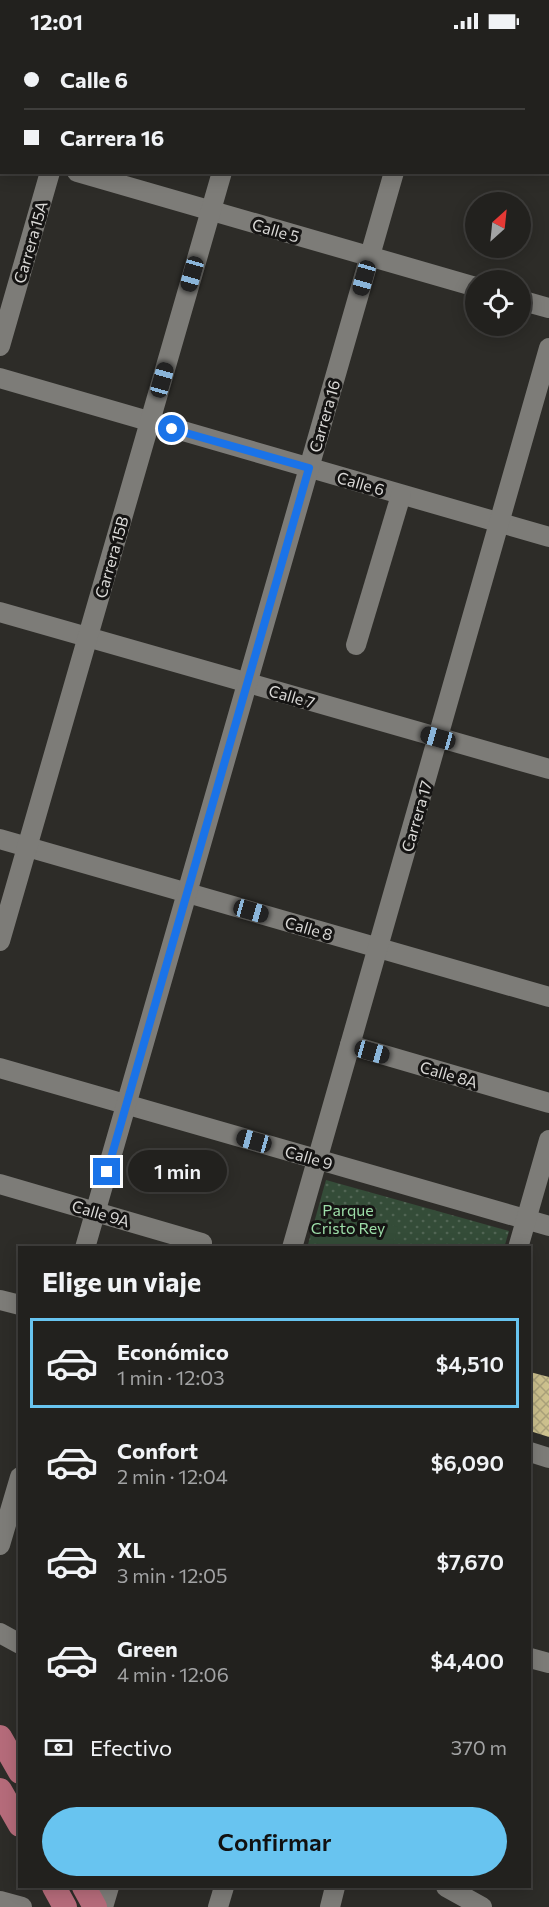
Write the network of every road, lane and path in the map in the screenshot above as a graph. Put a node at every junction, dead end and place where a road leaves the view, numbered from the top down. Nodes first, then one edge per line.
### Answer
1 (49, 174) edge
2 (84, 174) edge
3 (221, 174) edge
4 (393, 174) edge
5 (211, 211) junction
6 (370, 257) junction
7 (465, 284) edge
8 (531, 303) edge
9 (549, 308) edge
10 (0, 346) edge
11 (549, 348) edge
12 (0, 378) edge
13 (149, 423) junction
14 (309, 468) junction
15 (401, 495) junction
16 (499, 523) junction
17 (549, 537) edge
18 (0, 612) edge
19 (87, 637) junction
20 (356, 645) dead end
21 (248, 683) junction
22 (438, 738) junction
23 (549, 769) edge
24 (0, 839) edge
25 (27, 847) junction
26 (187, 893) junction
27 (0, 941) edge
28 (378, 947) junction
29 (549, 997) edge
30 (350, 1045) junction
31 (0, 1068) edge
32 (549, 1103) edge
33 (127, 1104) junction
34 (549, 1140) edge
35 (317, 1159) junction
36 (0, 1184) edge
37 (96, 1212) junction
38 (526, 1219) junction
39 (549, 1226) edge
40 (202, 1243) dead end
41 (86, 1246) edge
42 (293, 1246) edge
43 (519, 1246) edge
44 (0, 1300) edge
45 (18, 1304) edge
46 (531, 1452) edge
47 (549, 1458) edge
48 (18, 1485) edge
49 (9, 1522) edge
50 (0, 1545) edge
51 (0, 1633) edge
52 (18, 1643) edge
53 (531, 1658) edge
54 (549, 1663) edge
55 (0, 1737) edge
56 (18, 1768) edge
57 (0, 1790) edge
58 (18, 1822) edge
59 (55, 1888) edge
60 (85, 1888) edge
61 (109, 1888) edge
62 (224, 1888) edge
63 (335, 1888) edge
64 (448, 1888) edge
65 (0, 1901) edge
66 (22, 1907) edge
67 (65, 1907) edge
68 (95, 1907) edge
69 (103, 1907) edge
70 (218, 1907) edge
71 (330, 1907) edge
72 (482, 1907) edge

1 - 10 street, Carrera 15A
2 - 5 street, Calle 5
3 - 5 street, Carrera 15B
4 - 6 street, Carrera 16
5 - 6 street, Calle 5
5 - 13 street, Carrera 15B
6 - 7 street, Calle 5
6 - 14 street, Carrera 16
8 - 9 street
11 - 16 street, Carrera 17
12 - 13 street, Calle 6
13 - 14 street, Calle 6
13 - 19 street, Carrera 15B
14 - 15 street, Calle 6
14 - 21 street, Carrera 16
15 - 16 street, Calle 6
15 - 20 street
16 - 17 street, Calle 6
16 - 22 street, Carrera 17
18 - 19 street, Calle 7
19 - 21 street, Calle 7
19 - 25 street, Carrera 15B
21 - 22 street, Calle 7
21 - 26 street, Carrera 16
22 - 23 street, Calle 7
22 - 28 street, Carrera 17
24 - 25 street, Calle 8
25 - 26 street, Calle 8
25 - 27 street, Carrera 15B
26 - 28 street, Calle 8
26 - 33 street, Carrera 16
28 - 29 street, Calle 8
28 - 30 street, Carrera 17
30 - 32 street, Calle 8A
30 - 35 street, Carrera 17
31 - 33 street, Calle 9
33 - 35 street, Calle 9
33 - 37 street, Carrera 16
34 - 38 street
35 - 38 street, Calle 9
35 - 42 street, Carrera 17
36 - 37 street, Calle 9A
37 - 40 street, Calle 9A
37 - 41 street, Carrera 16
38 - 39 street, Calle 9
38 - 43 street
44 - 45 street
46 - 47 street
48 - 49 street
49 - 50 street
51 - 52 street
53 - 54 street
55 - 56 main road
57 - 58 main road
59 - 67 main road
60 - 68 main road
61 - 69 street
62 - 70 street
63 - 71 street
64 - 72 street
65 - 66 street

